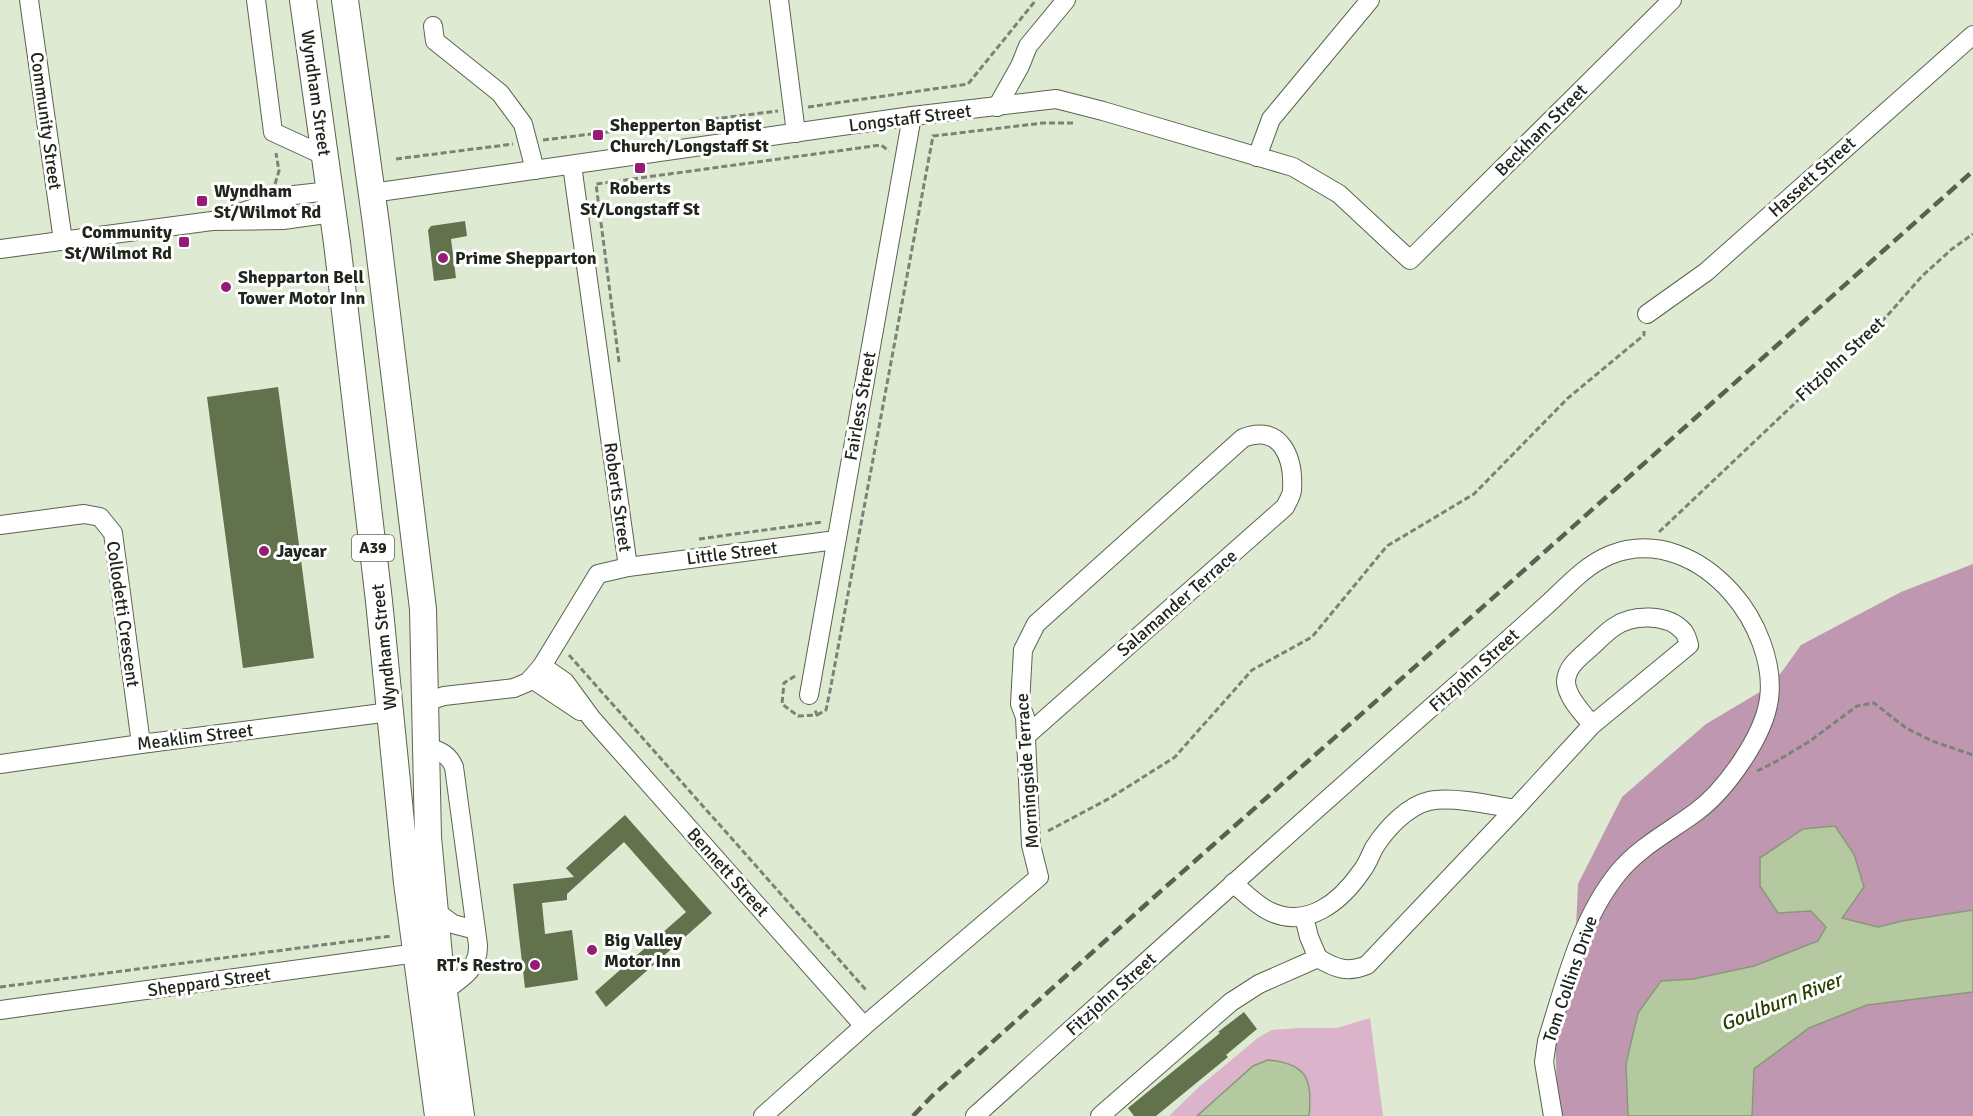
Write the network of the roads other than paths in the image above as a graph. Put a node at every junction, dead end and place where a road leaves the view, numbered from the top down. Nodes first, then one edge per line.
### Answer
1 (29, 0) edge
2 (256, 0) edge
3 (303, 0) edge
4 (345, 0) edge
5 (779, 0) edge
6 (1066, 0) edge
7 (1370, 0) edge
8 (1672, 0) edge
9 (433, 26) dead end
10 (1973, 34) edge
11 (997, 107) junction
12 (912, 116) junction
13 (796, 133) junction
14 (323, 155) junction
15 (1257, 156) junction
16 (572, 165) junction
17 (535, 170) junction
18 (372, 193) junction
19 (331, 202) junction
20 (212, 221) junction
21 (63, 241) junction
22 (0, 249) edge
23 (1410, 260) joint
24 (1647, 314) road end
25 (1287, 451) joint
26 (0, 525) edge
27 (830, 540) junction
28 (1641, 549) joint
29 (628, 567) junction
30 (537, 673) junction
31 (809, 695) road end
32 (426, 702) junction
33 (390, 712) junction
34 (1592, 725) junction
35 (1026, 736) junction
36 (141, 744) junction
37 (426, 746) junction
38 (0, 764) edge
39 (1515, 809) junction
40 (1233, 883) junction
41 (434, 910) junction
42 (1304, 917) junction
43 (476, 930) junction
44 (417, 954) junction
45 (1318, 958) junction
46 (444, 991) junction
47 (0, 1010) edge
48 (864, 1026) junction
49 (438, 1116) edge
50 (460, 1116) edge
51 (763, 1116) edge
52 (975, 1116) edge
53 (1100, 1116) edge
54 (1552, 1116) edge

1 - 21 street, Community Street
2 - 14 street
3 - 14 highway, Wyndham Street / A39
4 - 18 highway, Wyndham Street / A39
5 - 13 street
6 - 11 street
7 - 15 street
8 - 23 street, Beckham Street
9 - 17 street
10 - 24 street, Hassett Street
11 - 12 street, Longstaff Street
11 - 15 street, Longstaff Street
12 - 13 street, Longstaff Street
12 - 27 street, Fairless Street
13 - 16 street, Longstaff Street
14 - 19 highway, Wyndham Street / A39
15 - 23 street, Longstaff Street
16 - 17 street, Longstaff Street
16 - 29 street, Roberts Street
17 - 18 street, Longstaff Street
18 - 19 highway
18 - 32 highway, Wyndham Street / A39
19 - 20 street
19 - 20 street
19 - 33 highway, Wyndham Street / A39
20 - 21 street
21 - 22 street
25 - 35 street, Salamander Terrace
25 - 35 street, Morningside Terrace
26 - 36 street, Collodetti Crescent
27 - 29 street, Little Street
27 - 31 street, Fairless Street
28 - 40 street, Fitzjohn Street
28 - 54 street, Tom Collins Drive
29 - 30 street, Roberts Street
30 - 32 street
30 - 48 street, Bennett Street
32 - 33 highway
32 - 37 highway, Wyndham Street / A39
33 - 36 street, Meaklim Street
33 - 44 highway, Wyndham Street / A39
34 - 34 street
34 - 39 street
35 - 48 street, Morningside Terrace
36 - 38 street, Meaklim Street
37 - 41 highway, Wyndham Street / A39
37 - 43 street
39 - 42 street
39 - 45 street
40 - 42 street
40 - 52 street, Fitzjohn Street
41 - 43 street
41 - 46 highway, Wyndham Street / A39
42 - 45 street
43 - 46 street
44 - 47 street, Sheppard Street
44 - 49 highway, Wyndham Street / A39
45 - 53 street
46 - 50 highway, Wyndham Street / A39
48 - 51 street

